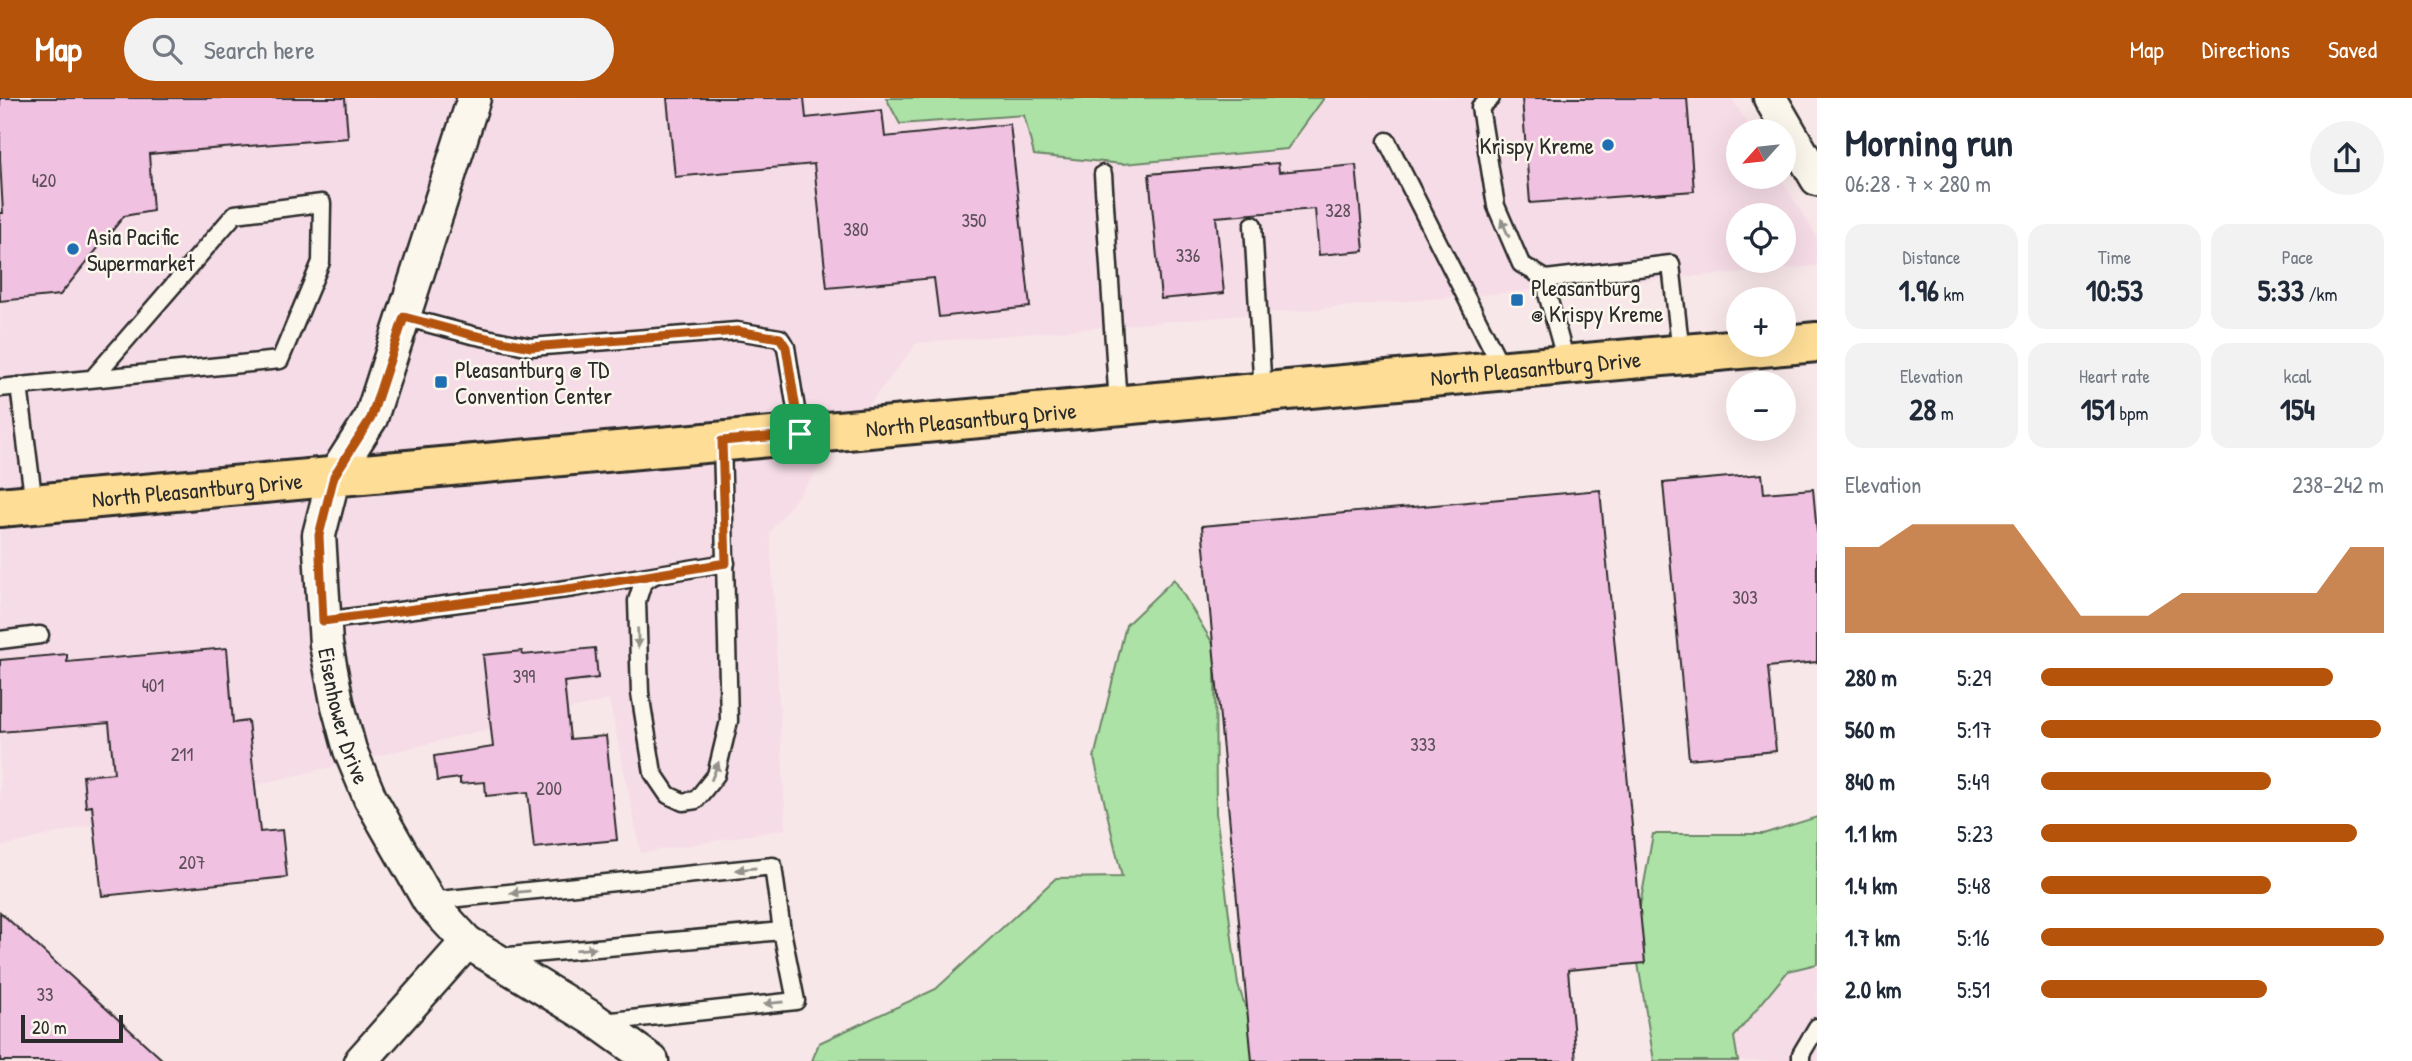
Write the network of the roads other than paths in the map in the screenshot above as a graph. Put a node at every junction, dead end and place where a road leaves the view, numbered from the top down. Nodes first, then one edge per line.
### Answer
1 (474, 98) edge
2 (1490, 98) edge
3 (1770, 98) edge
4 (1387, 141) dead end
5 (1103, 174) dead end
6 (1817, 179) edge
7 (1253, 225) dead end
8 (1546, 279) junction
9 (404, 317) junction
10 (1817, 342) edge
11 (1681, 354) junction
12 (1567, 365) junction
13 (1503, 370) junction
14 (93, 378) junction
15 (19, 386) junction
16 (0, 388) edge
17 (1262, 392) junction
18 (1118, 405) junction
19 (800, 434) junction
20 (722, 441) junction
21 (334, 476) junction
22 (17, 506) edge
23 (726, 563) junction
24 (653, 576) junction
25 (323, 621) junction
26 (40, 635) dead end
27 (0, 640) edge
28 (429, 901) junction
29 (782, 931) junction
30 (480, 950) junction
31 (599, 1023) junction
32 (1817, 1027) edge
33 (361, 1061) edge
34 (652, 1061) edge
35 (1801, 1061) edge

1 - 9 street, Eisenhower Drive
8 -> 2 lane
3 - 6 street
4 - 13 lane
5 - 18 lane
7 - 17 lane
8 - 11 lane
8 - 12 lane
9 - 19 lane
9 - 21 street, Eisenhower Drive
10 - 11 main road, North Pleasantburg Drive
11 - 12 main road, North Pleasantburg Drive
12 - 13 main road, North Pleasantburg Drive
13 - 17 main road, North Pleasantburg Drive
14 - 14 lane
14 - 15 lane
15 - 16 lane
15 - 22 lane
17 - 18 main road, North Pleasantburg Drive
18 - 19 main road, North Pleasantburg Drive
19 - 20 main road, North Pleasantburg Drive
20 - 21 main road, North Pleasantburg Drive
20 - 23 lane
21 - 22 main road, North Pleasantburg Drive
21 - 25 street, Eisenhower Drive
23 - 24 lane
24 -> 23 lane
24 - 25 lane
25 - 28 street, Eisenhower Drive
26 - 27 lane
29 -> 28 lane
28 - 30 street, Eisenhower Drive
30 -> 29 lane
29 -> 31 lane
30 - 31 street, Eisenhower Drive
30 - 33 street
31 - 34 street, Eisenhower Drive
32 - 35 lane

